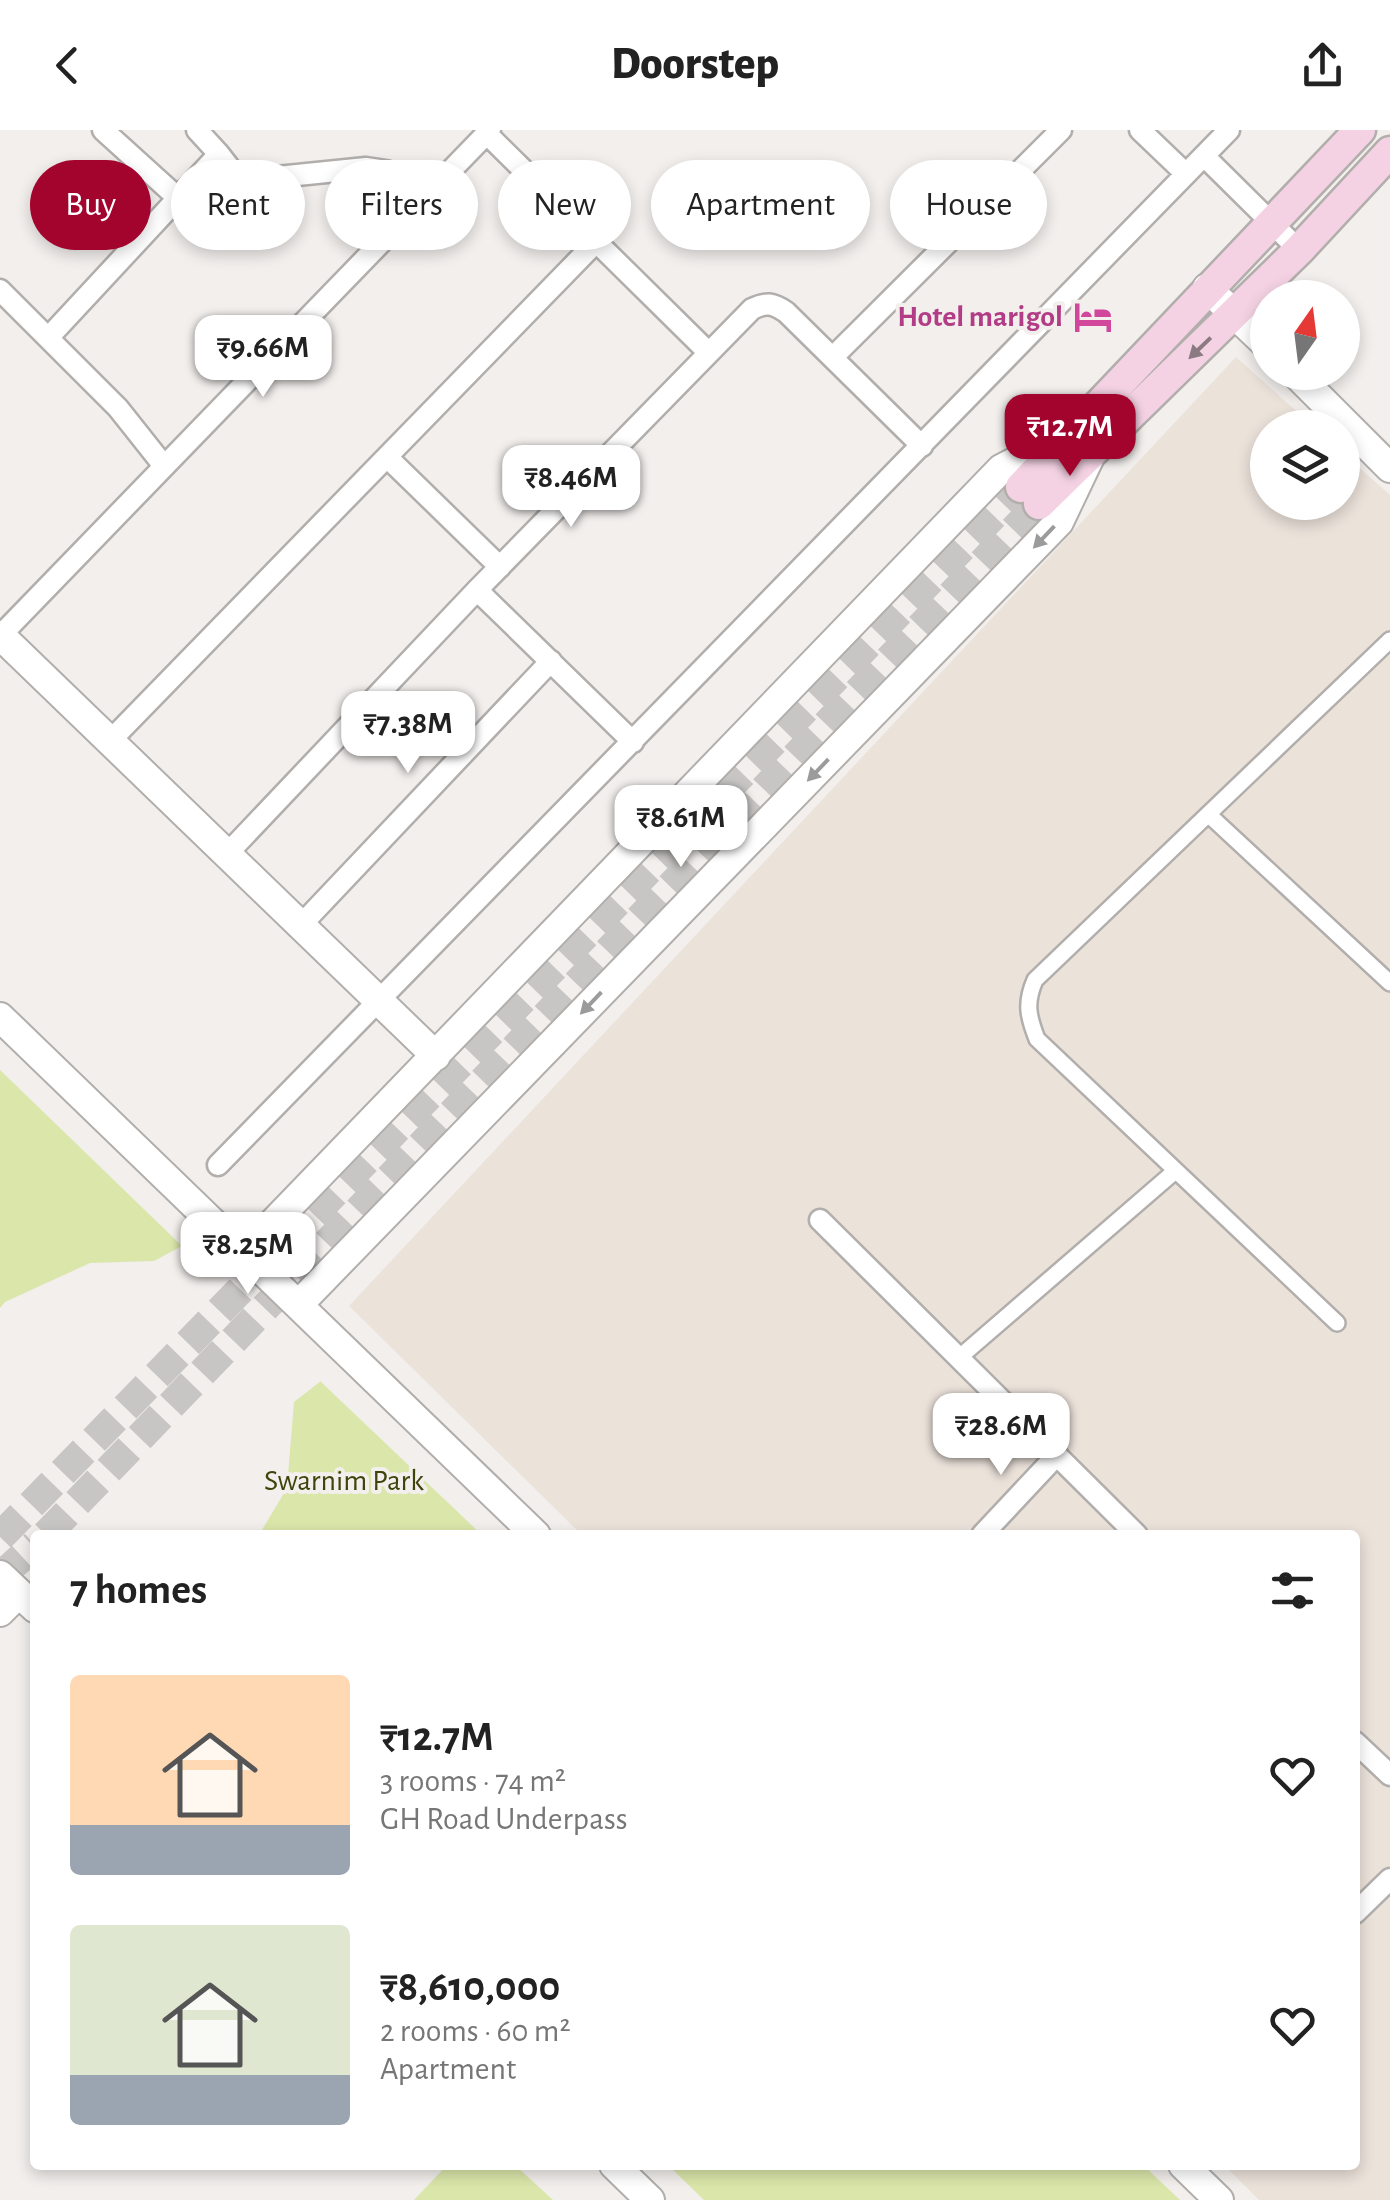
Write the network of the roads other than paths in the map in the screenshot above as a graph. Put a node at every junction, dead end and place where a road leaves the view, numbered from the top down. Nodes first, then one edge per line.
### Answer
1 (103, 130) edge
2 (197, 130) edge
3 (1060, 130) edge
4 (1140, 130) edge
5 (1229, 130) edge
6 (1360, 130) edge
7 (488, 132) edge
8 (1390, 152) edge
9 (220, 154) junction
10 (1204, 156) junction
11 (214, 160) edge
12 (461, 160) edge
13 (515, 160) edge
14 (325, 172) edge
15 (1186, 174) junction
16 (171, 192) edge
17 (171, 206) edge
18 (1273, 224) junction
19 (374, 250) edge
20 (588, 250) edge
21 (604, 250) edge
22 (1299, 250) junction
23 (1207, 288) junction
24 (0, 290) edge
25 (1235, 314) junction
26 (1250, 329) edge
27 (48, 338) junction
28 (709, 353) junction
29 (834, 356) junction
30 (1312, 390) edge
31 (1083, 442) junction
32 (922, 446) junction
33 (386, 458) junction
34 (164, 466) junction
35 (1390, 468) edge
36 (1030, 496) tunnel mouth
37 (500, 566) junction
38 (478, 590) junction
39 (0, 635) edge
40 (1390, 640) edge
41 (550, 661) junction
42 (110, 741) junction
43 (634, 742) junction
44 (1208, 814) junction
45 (227, 854) junction
46 (301, 925) junction
47 (1390, 983) edge
48 (380, 1002) junction
49 (0, 1017) edge
50 (436, 1056) junction
51 (218, 1165) dead end
52 (1174, 1172) junction
53 (820, 1220) dead end
54 (244, 1253) junction
55 (298, 1305) junction
56 (1337, 1322) dead end
57 (960, 1356) junction
58 (1057, 1455) junction
59 (531, 1530) edge
60 (987, 1530) edge
61 (1133, 1530) edge
62 (1360, 1747) edge
63 (1390, 1775) edge
64 (1390, 1879) edge
65 (1360, 1908) edge
66 (619, 2170) edge
67 (1188, 2170) edge
68 (650, 2200) edge
69 (1218, 2200) edge

1 - 16 street
2 - 9 street
3 - 29 street
4 - 15 street
5 - 10 street
6 - 18 main road
7 - 12 street
7 - 13 street
8 - 22 main road
9 - 11 street
9 - 14 street
10 - 15 street
10 - 18 street
15 - 32 street
17 - 27 street
18 - 22 street
18 - 23 main road
19 - 34 street
20 - 33 street
21 - 28 street
22 - 25 main road
23 - 25 street
23 - 31 main road
24 - 27 street
25 - 26 street
25 -> 31 main road
27 - 34 street
28 - 29 street
28 - 37 street
29 - 32 street
30 - 35 street
31 - 36 main road
31 - 50 street
31 -> 55 street
32 - 43 street
33 - 37 street
33 - 42 street
34 - 39 street
37 - 38 street
38 - 41 street
38 - 45 street
39 - 42 street
40 - 44 street
41 - 43 street
41 - 46 street
42 - 45 street
43 - 48 street
44 - 47 street
44 - 52 street
45 - 46 street
46 - 48 street
48 - 50 street
48 - 51 street
49 - 54 street
50 - 54 street
52 - 56 street
52 - 57 street
53 - 57 street
54 - 55 street
55 - 59 street
57 - 58 street
58 - 60 street
58 - 61 street
62 - 63 street
64 - 65 street
66 - 68 street
67 - 69 street

